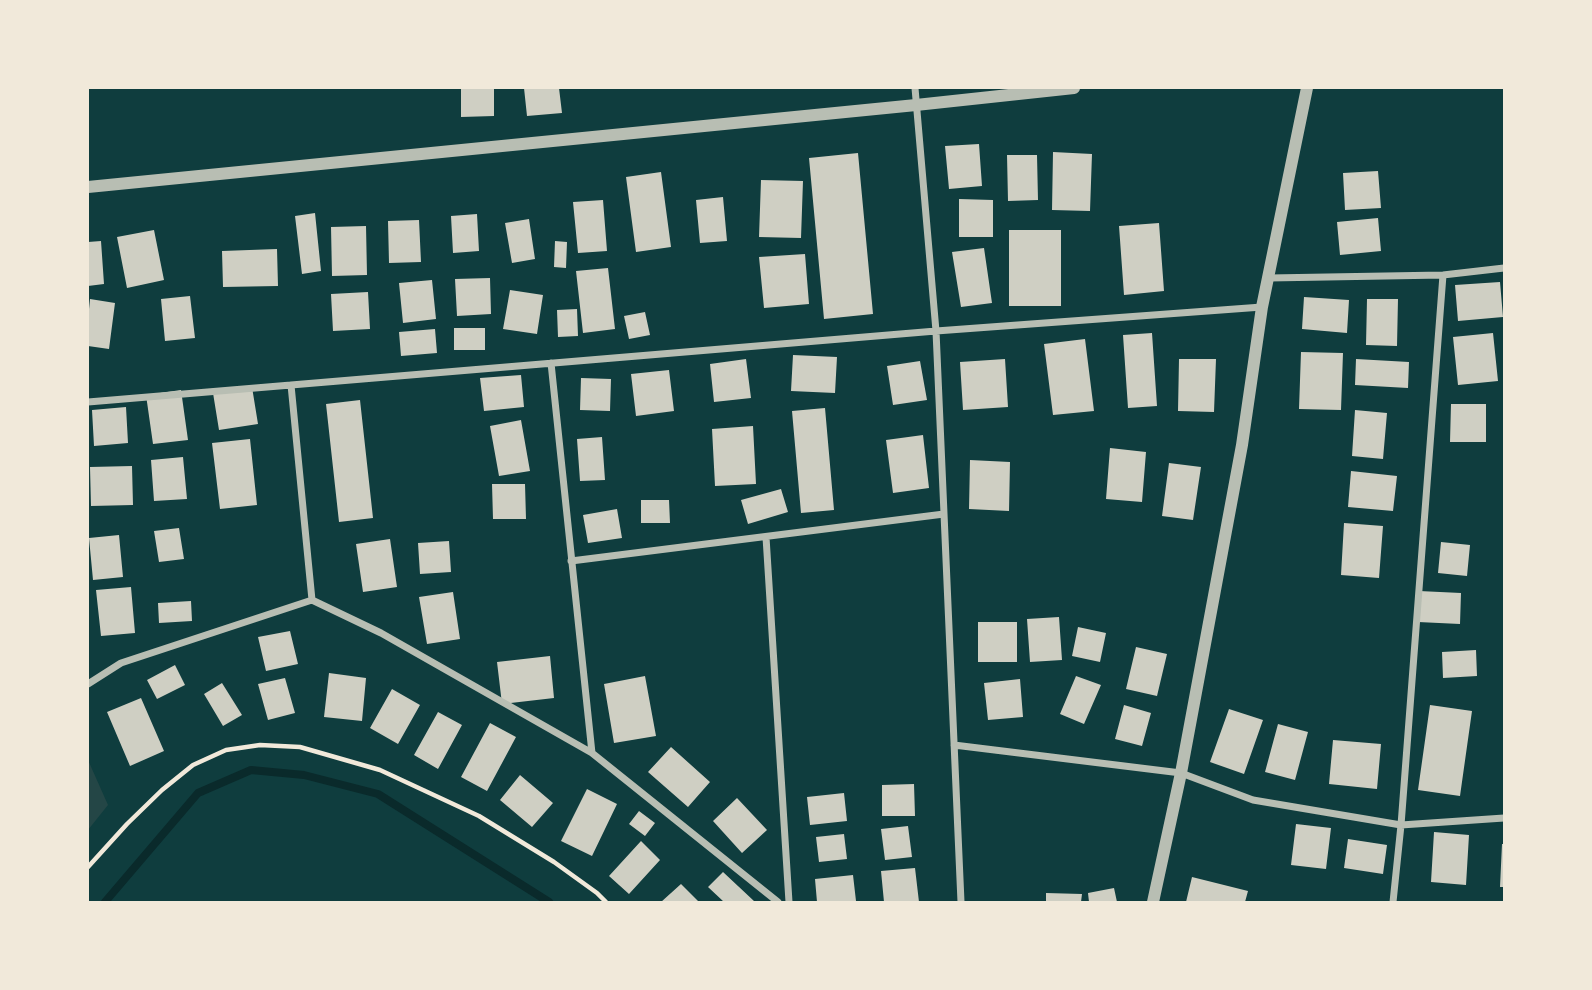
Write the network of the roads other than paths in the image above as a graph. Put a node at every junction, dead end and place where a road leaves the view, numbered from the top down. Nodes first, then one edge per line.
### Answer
1 (915, 88) edge
2 (1074, 88) edge
3 (1307, 88) edge
4 (916, 105) junction
5 (88, 187) edge
6 (1504, 268) edge
7 (1443, 275) junction
8 (1269, 278) junction
9 (1262, 307) junction
10 (936, 331) junction
11 (551, 363) junction
12 (291, 385) junction
13 (88, 402) edge
14 (944, 514) junction
15 (766, 537) junction
16 (571, 561) junction
17 (312, 600) junction
18 (88, 684) edge
19 (954, 745) junction
20 (592, 753) junction
21 (1181, 773) junction
22 (1504, 818) edge
23 (1401, 825) junction
24 (778, 902) edge
25 (789, 902) edge
26 (961, 902) edge
27 (1153, 902) edge
28 (1393, 902) edge

1 - 4 street
2 - 4 street
3 - 8 street
4 - 5 street
4 - 10 street
6 - 7 street
7 - 8 street
7 - 23 street
8 - 9 street
9 - 10 street
9 - 21 street
10 - 11 street
10 - 14 street
11 - 12 street
11 - 16 street
12 - 13 street
12 - 17 street
14 - 15 street
14 - 19 street
15 - 16 street
15 - 25 street
16 - 20 street
17 - 18 street
17 - 20 street
19 - 21 street
19 - 26 street
20 - 24 street
21 - 23 street
21 - 27 street
22 - 23 street
23 - 28 street

